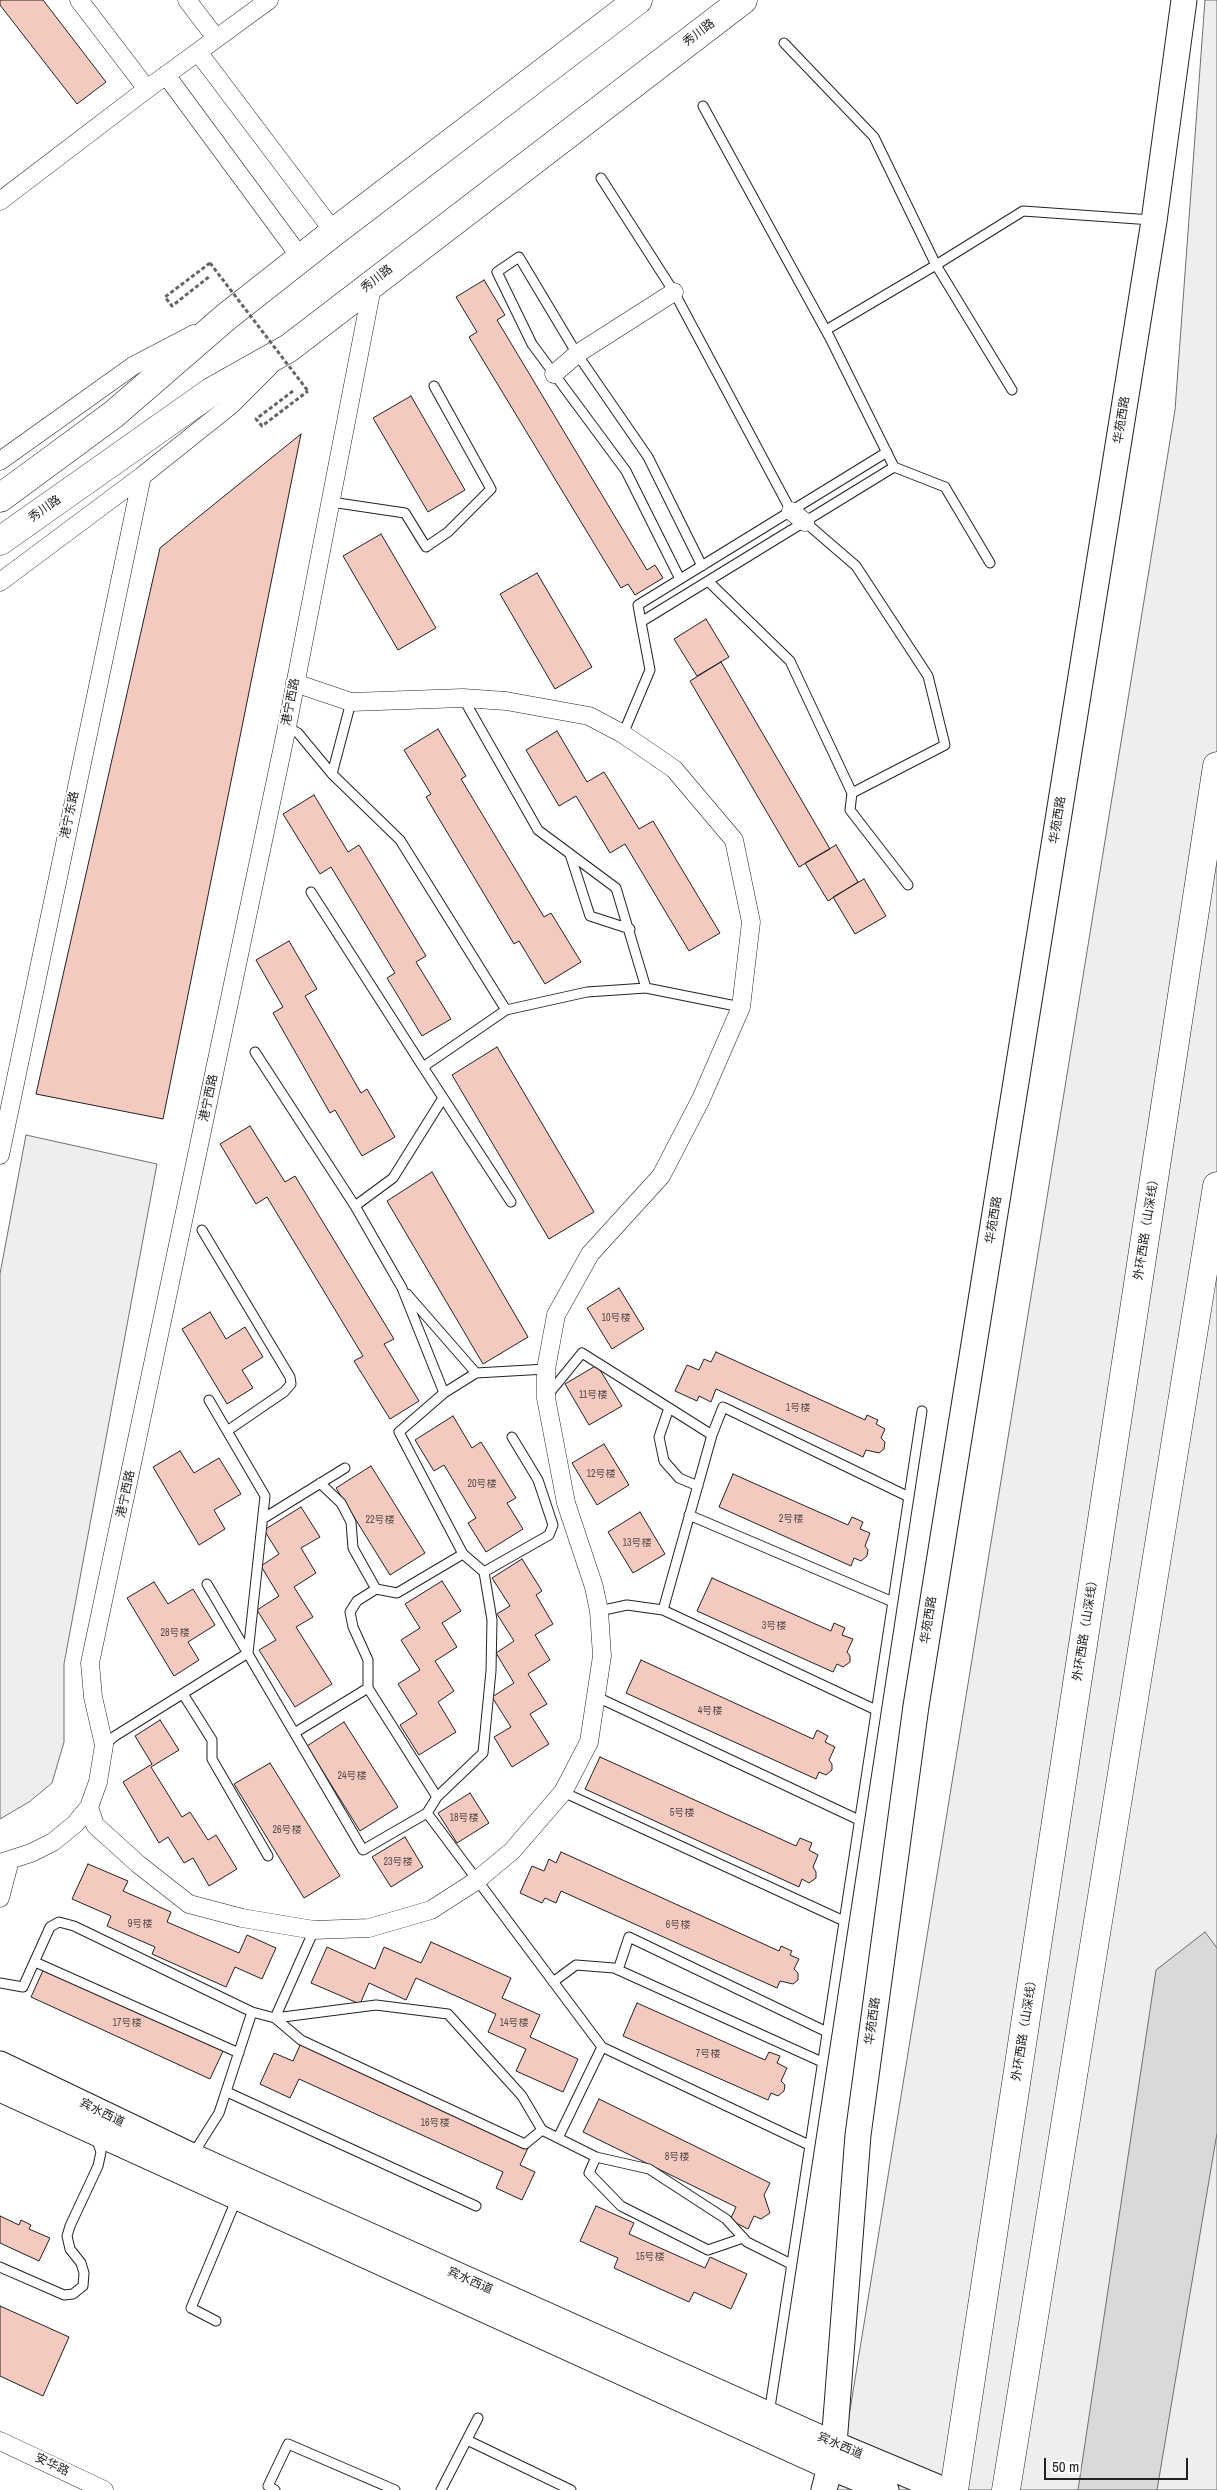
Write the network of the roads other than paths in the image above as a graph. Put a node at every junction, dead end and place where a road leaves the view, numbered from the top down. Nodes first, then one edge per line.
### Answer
1 (79, 0) edge
2 (187, 0) edge
3 (269, 0) edge
4 (638, 0) edge
5 (743, 0) edge
6 (1184, 0) edge
7 (216, 38) junction
8 (784, 43) dead end
9 (198, 52) junction
10 (166, 75) junction
11 (147, 89) junction
12 (703, 106) dead end
13 (601, 178) dead end
14 (0, 201) edge
15 (1154, 221) junction
16 (334, 232) junction
17 (301, 258) junction
18 (936, 265) junction
19 (373, 282) junction
20 (674, 292) junction
21 (226, 318) junction
22 (826, 330) junction
23 (288, 348) junction
24 (577, 354) junction
25 (554, 374) junction
26 (434, 386) dead end
27 (1012, 390) dead end
28 (887, 452) junction
29 (0, 461) edge
30 (894, 467) junction
31 (142, 476) junction
32 (0, 498) edge
33 (331, 502) junction
34 (798, 516) junction
35 (0, 541) edge
36 (990, 563) dead end
37 (702, 566) junction
38 (680, 579) junction
39 (708, 581) junction
40 (0, 582) edge
41 (641, 622) junction
42 (295, 683) junction
43 (463, 698) junction
44 (351, 702) junction
45 (287, 727) junction
46 (623, 734) junction
47 (1217, 766) edge
48 (332, 774) junction
49 (852, 793) junction
50 (570, 854) junction
51 (908, 885) dead end
52 (311, 892) dead end
53 (630, 929) junction
54 (646, 988) junction
55 (741, 1007) junction
56 (506, 1010) junction
57 (255, 1052) dead end
58 (423, 1067) junction
59 (8, 1070) edge
60 (443, 1098) junction
61 (0, 1155) edge
62 (1217, 1186) edge
63 (511, 1202) dead end
64 (355, 1206) junction
65 (202, 1230) dead end
66 (402, 1288) junction
67 (546, 1369) junction
68 (476, 1373) junction
69 (444, 1393) junction
70 (546, 1398) junction
71 (209, 1400) dead end
72 (669, 1408) junction
73 (922, 1411) dead end
74 (227, 1431) junction
75 (712, 1435) junction
76 (512, 1437) dead end
77 (344, 1468) dead end
78 (320, 1483) junction
79 (698, 1486) junction
80 (909, 1497) junction
81 (689, 1515) junction
82 (264, 1518) junction
83 (463, 1554) junction
84 (484, 1572) junction
85 (207, 1584) dead end
86 (376, 1589) junction
87 (893, 1602) junction
88 (663, 1610) junction
89 (599, 1611) junction
90 (248, 1653) junction
91 (368, 1688) junction
92 (183, 1694) junction
93 (597, 1697) junction
94 (876, 1710) junction
95 (296, 1732) junction
96 (104, 1745) junction
97 (563, 1792) junction
98 (437, 1797) junction
99 (89, 1807) junction
100 (427, 1813) junction
101 (859, 1820) junction
102 (268, 1856) dead end
103 (5, 1861) edge
104 (476, 1881) junction
105 (0, 1898) edge
106 (844, 1921) junction
107 (314, 1930) junction
108 (35, 1962) junction
109 (618, 1970) junction
110 (553, 1982) junction
111 (0, 1983) edge
112 (252, 2012) junction
113 (275, 2018) junction
114 (826, 2032) junction
115 (602, 2047) junction
116 (239, 2053) junction
117 (822, 2062) junction
118 (0, 2064) edge
119 (0, 2089) edge
120 (227, 2092) junction
121 (542, 2130) junction
122 (91, 2131) junction
123 (558, 2138) junction
124 (809, 2145) junction
125 (192, 2156) junction
126 (596, 2157) junction
127 (237, 2198) junction
128 (476, 2206) dead end
129 (743, 2238) junction
130 (791, 2264) junction
131 (0, 2267) edge
132 (216, 2321) dead end
133 (769, 2415) junction
134 (478, 2418) dead end
135 (467, 2440) junction
136 (0, 2441) edge
137 (830, 2467) edge
138 (93, 2488) edge
139 (275, 2490) edge
140 (396, 2490) edge
141 (441, 2490) edge
142 (571, 2490) edge
143 (886, 2490) edge
144 (944, 2490) edge
145 (954, 2490) edge
146 (1006, 2490) edge

1 - 11 street
2 - 7 street
3 - 7 street
4 - 16 main road
5 - 19 main road, 秀川路
6 - 15 street, 华苑西路
7 - 9 street
8 - 18 lane
9 - 10 street
9 - 16 street
10 - 11 street
10 - 17 street
11 - 14 street
12 - 22 lane
13 - 20 lane
15 - 18 lane
15 - 137 street, 华苑西路
16 - 17 main road
17 - 21 main road
18 - 22 lane
18 - 27 lane
19 - 23 main road, 秀川路
19 - 33 street, 港宁西路
20 - 24 street
20 - 34 lane
21 - 29 street
21 - 32 main road
22 - 28 lane
23 - 31 street
23 - 35 main road, 秀川路
24 - 25 street
24 - 25 lane
24 - 37 lane
25 - 38 lane
26 - 33 lane
28 - 30 lane
28 - 34 lane
30 - 34 lane
30 - 36 lane
31 - 40 street
31 - 59 street, 港宁东路
33 - 42 street, 港宁西路
34 - 37 lane
34 - 39 lane
34 - 49 lane
37 - 38 lane
38 - 41 lane
39 - 41 lane
39 - 49 lane
41 - 46 lane
42 - 44 street
42 - 45 street, 港宁西路
43 - 44 street
43 - 46 street
43 - 50 lane
44 - 48 lane
45 - 48 lane
45 - 96 street, 港宁西路
46 - 55 street
47 - 145 main road, 外环西路（山深线）
48 - 56 lane
49 - 51 lane
50 - 53 lane
50 - 53 lane
52 - 58 lane
53 - 54 lane
54 - 55 lane
54 - 56 lane
55 - 67 street
56 - 58 lane
57 - 64 lane
58 - 60 lane
59 - 61 street, 港宁东路
60 - 63 lane
60 - 64 lane
62 - 146 main road
64 - 66 lane
65 - 74 lane
66 - 68 lane
66 - 69 lane
67 - 68 lane
67 - 70 street
68 - 69 lane
69 - 83 lane
70 - 72 lane
70 - 89 street
71 - 74 lane
72 - 75 lane
72 - 79 lane
73 - 80 lane
74 - 82 lane
75 - 79 lane
75 - 80 lane
76 - 84 lane
77 - 78 lane
78 - 82 lane
78 - 86 lane
79 - 81 lane
80 - 87 lane
81 - 87 lane
81 - 88 lane
82 - 90 lane
83 - 84 lane
83 - 86 lane
84 - 98 lane
85 - 90 lane
86 - 91 lane
87 - 94 lane
88 - 89 lane
88 - 94 lane
89 - 93 street
90 - 92 lane
90 - 95 lane
91 - 95 lane
91 - 98 lane
92 - 96 lane
92 - 102 lane
93 - 97 street
93 - 101 lane
94 - 101 lane
95 - 100 lane
96 - 99 street, 港宁西路
97 - 104 street
97 - 106 lane
98 - 100 lane
99 - 103 street, 港宁西路
99 - 107 street
100 - 104 lane
101 - 106 lane
103 - 105 street
104 - 107 street
104 - 110 lane
106 - 114 lane
107 - 113 lane
108 - 111 lane
108 - 112 lane
108 - 116 lane
109 - 110 lane
109 - 114 lane
109 - 117 lane
110 - 115 lane
112 - 113 lane
112 - 116 lane
113 - 121 lane
113 - 121 lane
114 - 117 lane
115 - 123 lane
115 - 124 lane
116 - 120 lane
117 - 124 lane
118 - 125 street, 宾水西道
119 - 122 street, 宾水西道
120 - 125 lane
120 - 128 lane
121 - 123 lane
122 - 127 street, 宾水西道
122 - 131 lane
123 - 126 lane
124 - 130 lane
125 - 133 street, 宾水西道
126 - 129 lane
126 - 129 lane
127 - 132 lane
127 - 137 street, 宾水西道
129 - 130 lane
130 - 133 lane
133 - 137 street, 宾水西道
134 - 135 lane
135 - 141 lane
135 - 142 lane
136 - 138 street, 安华路
137 - 143 street, 宾水西道
137 - 144 street, 宾水西道
139 - 140 lane

